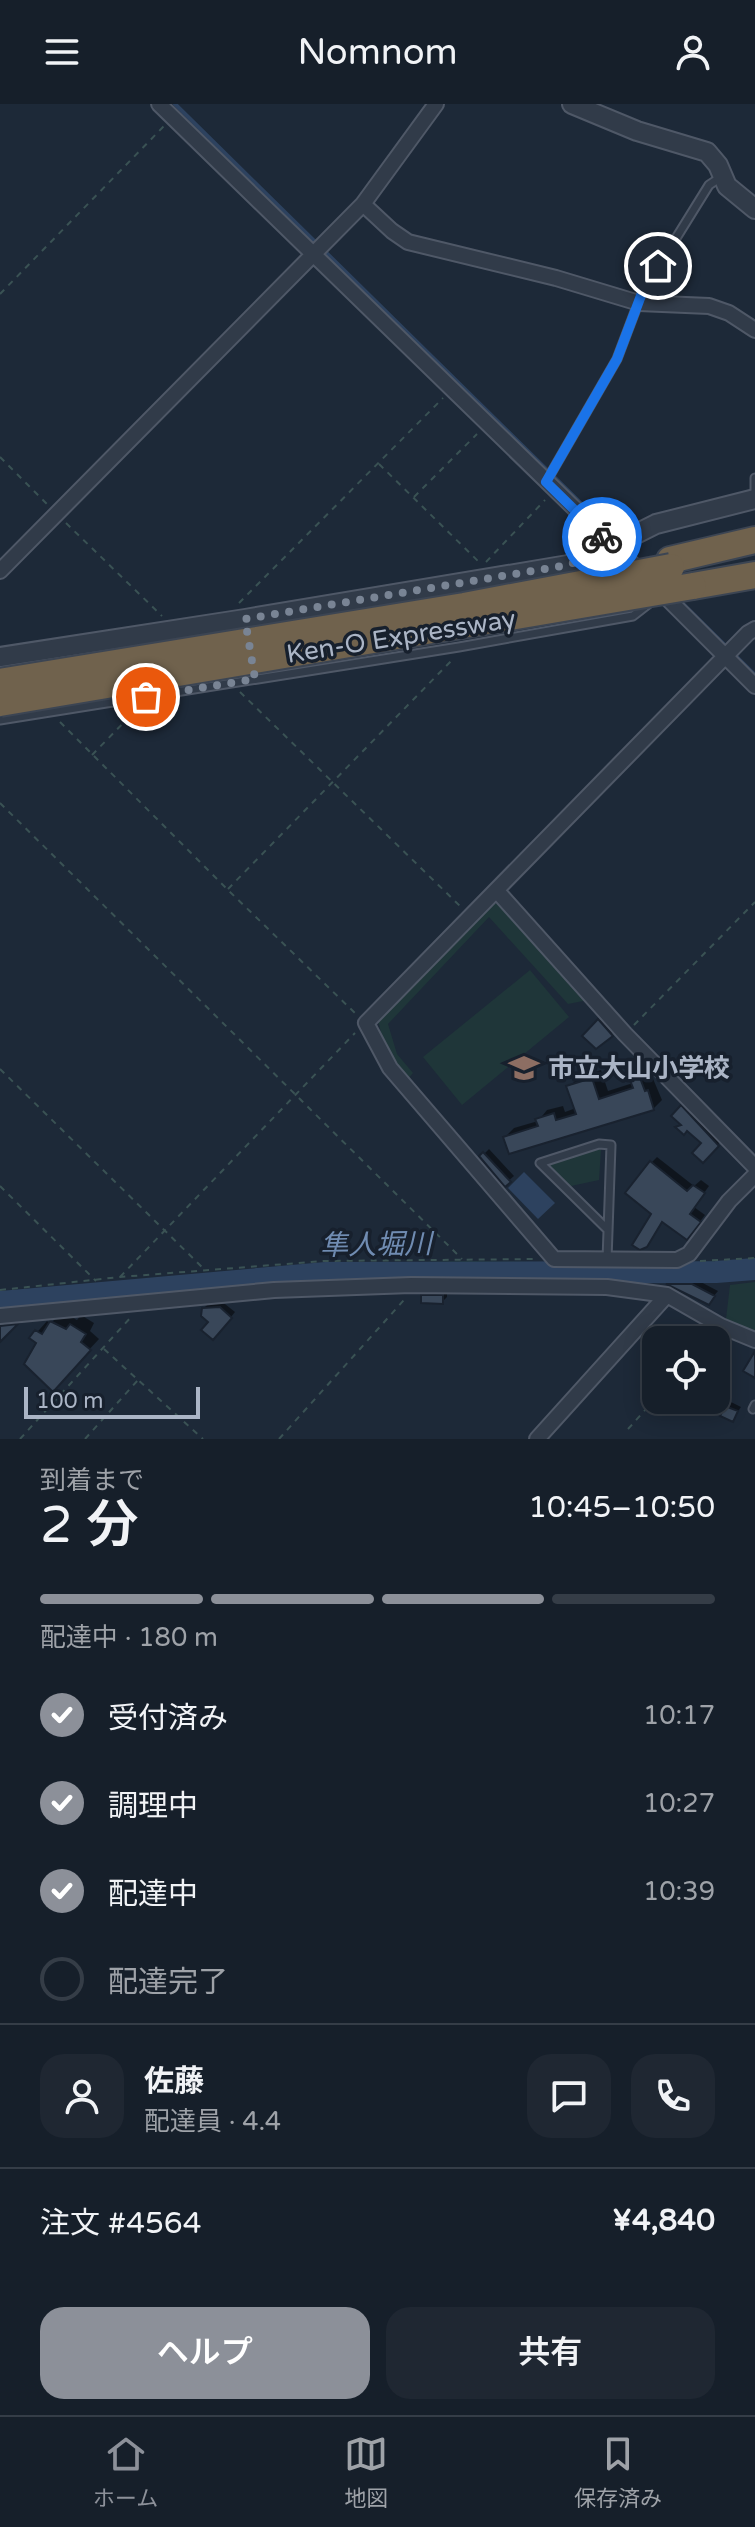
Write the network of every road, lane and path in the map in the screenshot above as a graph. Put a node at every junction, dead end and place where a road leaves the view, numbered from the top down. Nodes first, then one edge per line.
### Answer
1 (159, 104) edge
2 (436, 104) edge
3 (572, 104) edge
4 (173, 118) junction
5 (721, 177) junction
6 (363, 204) junction
7 (755, 209) edge
8 (314, 254) junction
9 (0, 294) edge
10 (639, 303) junction
11 (755, 330) edge
12 (453, 389) junction
13 (487, 423) junction
14 (0, 457) edge
15 (378, 464) junction
16 (755, 478) edge
17 (551, 486) junction
18 (755, 496) edge
19 (413, 498) junction
20 (58, 514) junction
21 (755, 540) edge
22 (613, 546) junction
23 (755, 554) edge
24 (670, 564) junction
25 (0, 571) edge
26 (755, 575) edge
27 (448, 586) junction
28 (661, 592) junction
29 (245, 619) junction
30 (755, 629) edge
31 (169, 631) junction
32 (459, 647) junction
33 (57, 648) junction
34 (0, 657) edge
35 (726, 657) junction
36 (255, 679) junction
37 (0, 682) edge
38 (231, 683) junction
39 (755, 686) edge
40 (146, 697) junction
41 (0, 703) edge
42 (67, 709) junction
43 (51, 712) junction
44 (0, 720) edge
45 (91, 756) junction
46 (333, 782) junction
47 (0, 803) edge
48 (228, 890) junction
49 (497, 891) junction
50 (755, 902) edge
51 (471, 917) junction
52 (366, 1023) junction
53 (625, 1034) junction
54 (0, 1069) edge
55 (295, 1094) junction
56 (755, 1167) edge
57 (755, 1175) edge
58 (0, 1186) edge
59 (607, 1229) junction
60 (165, 1231) junction
61 (755, 1258) edge
62 (462, 1259) junction
63 (554, 1259) junction
64 (607, 1260) junction
65 (677, 1260) junction
66 (205, 1270) junction
67 (120, 1277) junction
68 (96, 1281) junction
69 (607, 1284) junction
70 (411, 1285) junction
71 (0, 1290) edge
72 (667, 1295) junction
73 (136, 1305) junction
74 (0, 1316) edge
75 (755, 1340) edge
76 (103, 1348) junction
77 (138, 1380) junction
78 (642, 1414) edge
79 (628, 1429) dead end
80 (20, 1439) edge
81 (85, 1439) edge
82 (203, 1439) edge
83 (279, 1439) edge
84 (537, 1439) edge

1 - 4 street
2 - 6 street
3 - 5 street
4 - 8 street
4 - 9 path
5 - 7 street
5 - 10 lane
6 - 8 street
6 - 10 street
8 - 12 street
8 - 20 street
10 - 11 street
10 - 17 lane
12 - 13 street
12 - 15 path
13 - 17 street
13 - 19 path
14 - 20 path
15 - 19 path
15 - 29 path
16 - 18 lane
17 - 19 path
17 - 22 street
18 - 22 street
20 - 25 street
20 - 31 path
21 - 24 highway
22 - 27 street
22 - 28 street
23 - 24 highway, Ken-O Expressway
24 - 37 highway, Ken-O Expressway, bridge
26 - 41 highway, Ken-O Expressway, bridge
27 - 29 street
27 - 32 lane
28 - 32 lane
28 - 35 street
29 - 31 street
29 - 36 lane
30 - 35 street
31 - 33 street
32 - 36 lane
32 - 46 path
33 - 34 street
33 - 42 lane
35 - 39 street
35 - 49 street
36 - 38 lane
38 - 40 lane
38 - 46 path
40 - 42 lane
40 - 45 path
42 - 43 lane
43 - 44 lane
43 - 45 path
45 - 48 path
46 - 48 path
46 - 51 path
47 - 55 path
48 - 52 path
49 - 51 street
49 - 53 street
50 - 53 path
51 - 52 street
52 - 55 path
52 - 63 street
53 - 56 street
54 - 60 path
55 - 60 path
55 - 62 path
57 - 65 street
58 - 68 path
59 - 59 lane
59 - 64 lane
60 - 66 path
60 - 67 path
61 - 65 path
62 - 63 path
62 - 66 path
63 - 64 street
64 - 65 street
64 - 69 street
66 - 67 path
67 - 68 path
68 - 71 path
69 - 70 street
69 - 72 street
70 - 73 street
70 - 83 path
72 - 75 street
72 - 84 street
73 - 74 street
73 - 76 path
76 - 77 path
76 - 80 path
77 - 81 path
77 - 82 path
78 - 79 path

